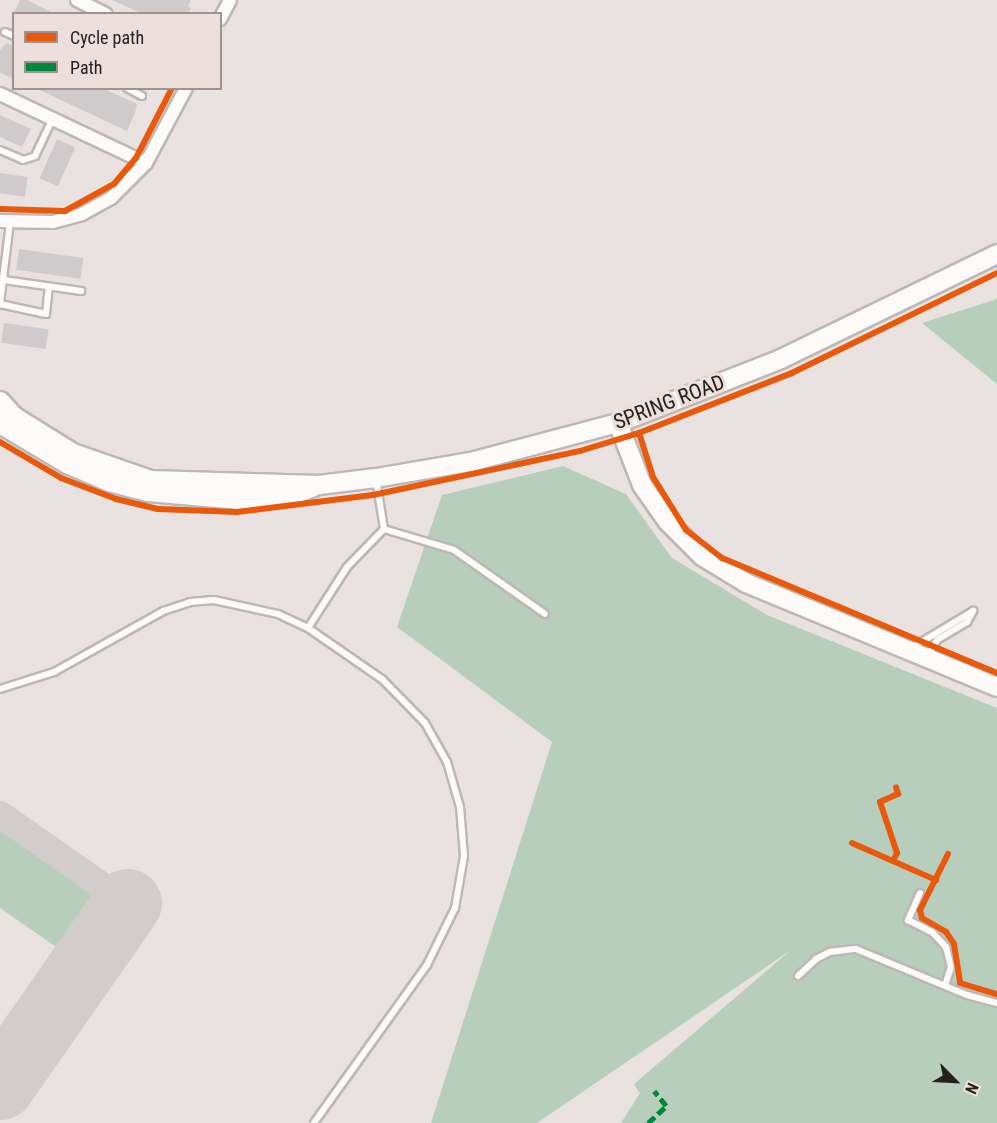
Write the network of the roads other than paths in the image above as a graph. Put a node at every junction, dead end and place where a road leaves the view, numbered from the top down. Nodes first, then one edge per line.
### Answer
1 (77, 0) edge
2 (230, 0) edge
3 (102, 12) edge
4 (222, 15) edge
5 (5, 32) dead end
6 (12, 35) edge
7 (131, 90) edge
8 (185, 90) edge
9 (0, 94) edge
10 (142, 96) dead end
11 (53, 118) junction
12 (0, 150) edge
13 (12, 155) junction
14 (0, 156) edge
15 (146, 163) junction
16 (5, 221) edge
17 (997, 254) edge
18 (4, 280) junction
19 (49, 286) junction
20 (81, 291) dead end
21 (0, 402) edge
22 (618, 423) junction
23 (0, 424) edge
24 (376, 478) junction
25 (319, 485) junction
26 (384, 529) junction
27 (545, 614) dead end
28 (308, 628) junction
29 (908, 650) junction
30 (927, 658) junction
31 (997, 687) edge
32 (0, 689) edge
33 (920, 893) dead end
34 (798, 976) dead end
35 (945, 985) junction
36 (997, 1003) edge
37 (314, 1123) edge

1 - 3 street
2 - 4 street
5 - 6 lane
7 - 10 lane
8 - 15 street
9 - 11 street
11 - 13 lane
11 - 15 street
12 - 13 lane
13 - 14 lane
15 - 16 street
16 - 18 lane
17 - 22 main road, SPRING ROAD
18 - 19 lane
18 - 19 lane
19 - 20 lane
21 - 25 main road, SPRING ROAD
22 - 24 main road, SPRING ROAD
22 - 29 main road
23 - 25 main road, SPRING ROAD
24 - 25 main road, SPRING ROAD
24 - 26 lane
26 - 27 lane
26 - 28 lane
28 - 32 lane
28 - 37 lane
29 - 30 main road
29 - 30 lane
30 - 31 main road
33 - 35 lane
34 - 35 lane
35 - 36 lane

